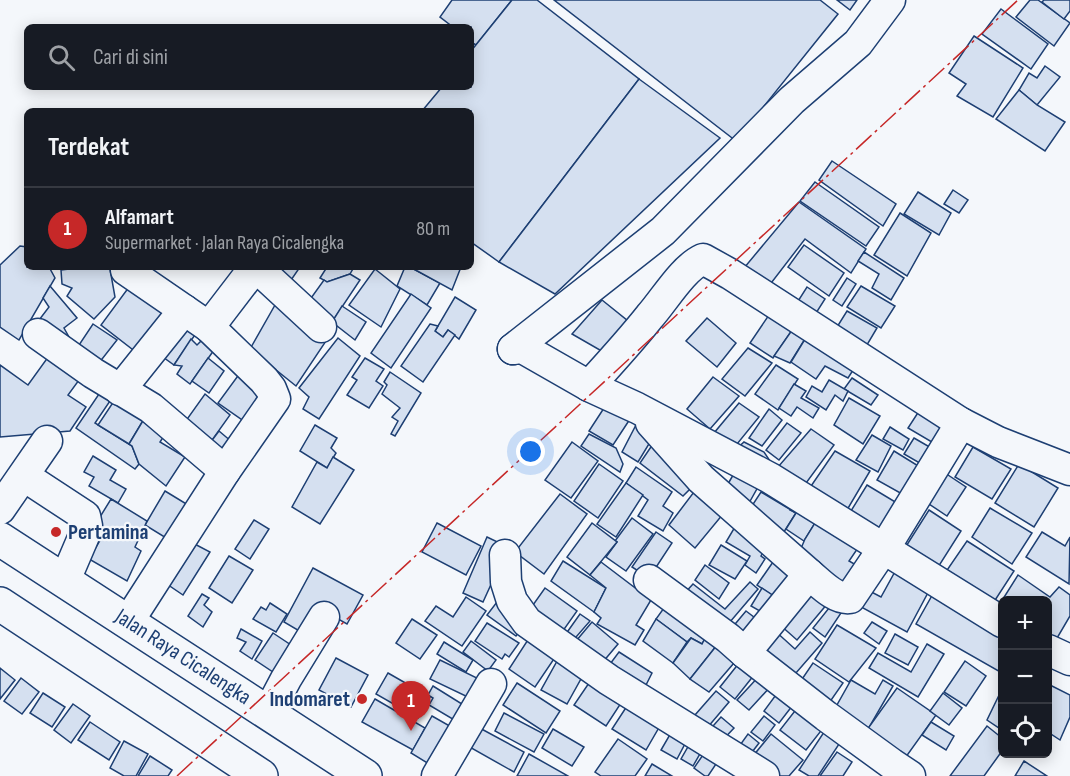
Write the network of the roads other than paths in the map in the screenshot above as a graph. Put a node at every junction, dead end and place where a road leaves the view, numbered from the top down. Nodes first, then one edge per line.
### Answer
1 (890, 0) edge
2 (126, 270) dead end
3 (253, 270) edge
4 (258, 270) edge
5 (184, 310) junction
6 (209, 327) junction
7 (321, 327) dead end
8 (38, 334) dead end
9 (590, 386) junction
10 (120, 390) junction
11 (637, 408) junction
12 (961, 423) junction
13 (47, 441) dead end
14 (225, 471) junction
15 (1070, 471) edge
16 (24, 476) junction
17 (0, 509) edge
18 (0, 539) edge
19 (884, 549) junction
20 (505, 555) dead end
21 (809, 574) junction
22 (65, 580) junction
23 (650, 580) dead end
24 (0, 604) edge
25 (324, 617) dead end
26 (998, 620) edge
27 (128, 622) junction
28 (1052, 652) edge
29 (745, 653) junction
30 (1070, 660) edge
31 (491, 684) dead end
32 (268, 713) junction
33 (261, 776) edge
34 (365, 776) edge
35 (436, 776) edge
36 (764, 776) edge
37 (910, 776) edge

1 - 9 street
2 - 5 street
3 - 6 street
4 - 7 street
5 - 6 street
5 - 10 street
6 - 14 street
8 - 10 street
9 - 11 street
9 - 12 street
10 - 14 street
11 - 19 street
11 - 21 street
12 - 15 street
12 - 19 street
13 - 16 street
14 - 27 street
16 - 17 street
16 - 22 street
18 - 22 highway, Jalan Raya Cicalengka
19 - 21 street
19 - 26 street
20 - 36 street
21 - 29 street
22 - 27 highway, Jalan Raya Cicalengka
23 - 29 street
24 - 33 highway
25 - 32 street
27 - 32 highway, Jalan Raya Cicalengka
28 - 30 street
29 - 37 street
31 - 35 street
32 - 34 highway, Jalan Raya Cicalengka

